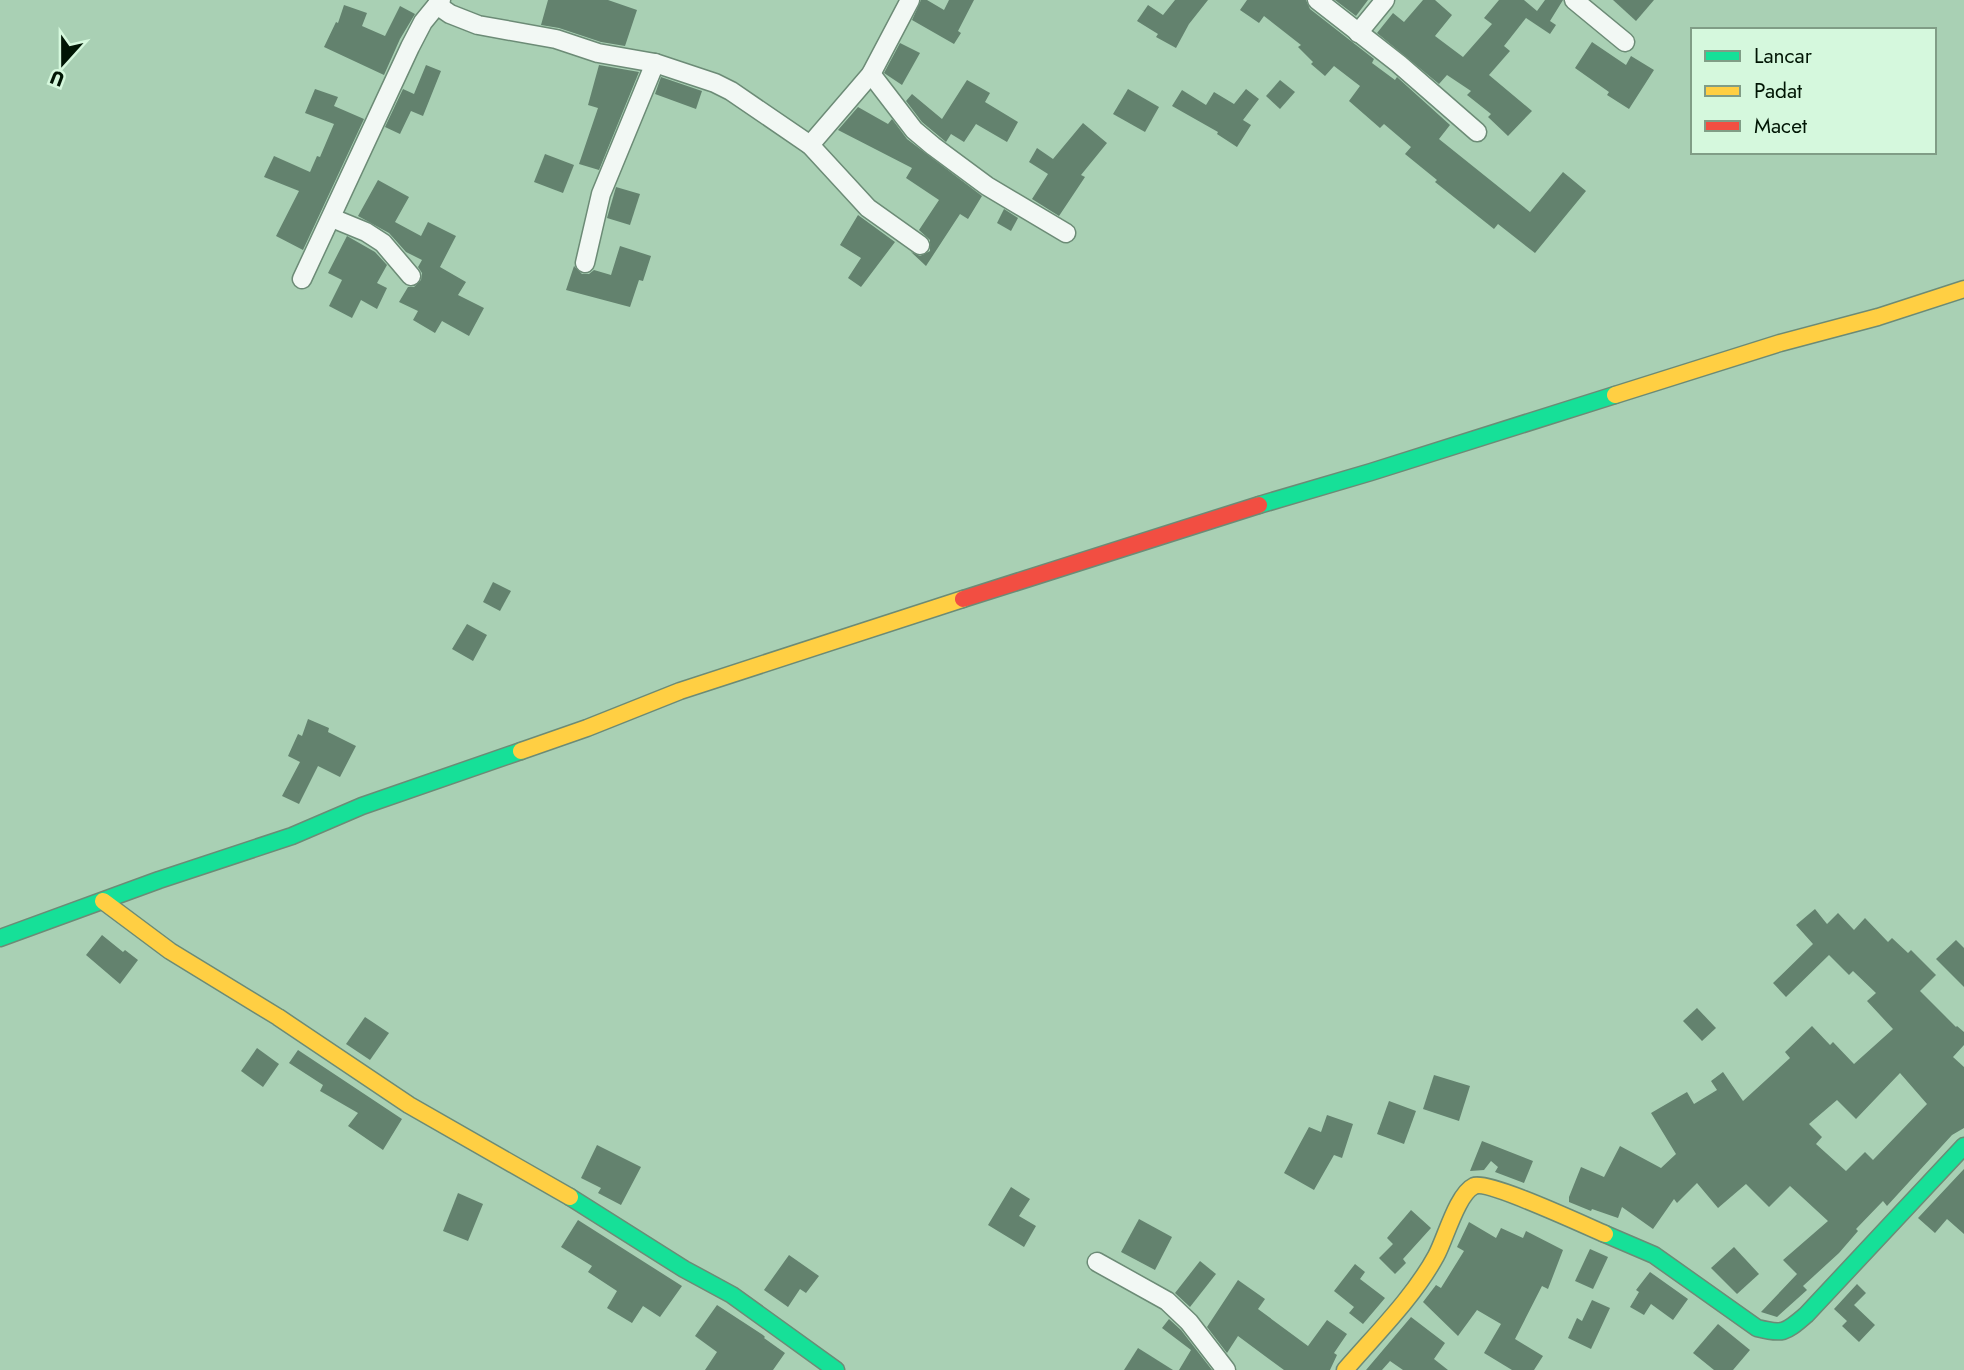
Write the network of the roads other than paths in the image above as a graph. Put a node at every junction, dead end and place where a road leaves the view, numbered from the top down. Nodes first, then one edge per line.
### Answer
1 (910, 0) edge
2 (1317, 0) edge
3 (1385, 0) edge
4 (1574, 0) edge
5 (439, 3) edge
6 (1358, 33) junction
7 (1625, 42) dead end
8 (655, 63) junction
9 (871, 74) junction
10 (1477, 132) dead end
11 (810, 145) junction
12 (332, 218) junction
13 (1066, 233) dead end
14 (919, 245) dead end
15 (585, 263) dead end
16 (411, 276) dead end
17 (302, 279) dead end
18 (1964, 289) edge
19 (103, 901) junction
20 (0, 938) edge
21 (1964, 1146) edge
22 (1097, 1262) dead end
23 (836, 1370) edge
24 (1226, 1370) edge
25 (1345, 1370) edge

1 - 9 street
2 - 6 street
3 - 6 street
4 - 7 street
5 - 8 street
5 - 12 street
6 - 10 street
8 - 11 street
8 - 15 street
9 - 11 street
9 - 13 street
11 - 14 street
12 - 16 street
12 - 17 street
18 - 19 street
19 - 20 street
19 - 23 street
21 - 25 street
22 - 24 street

